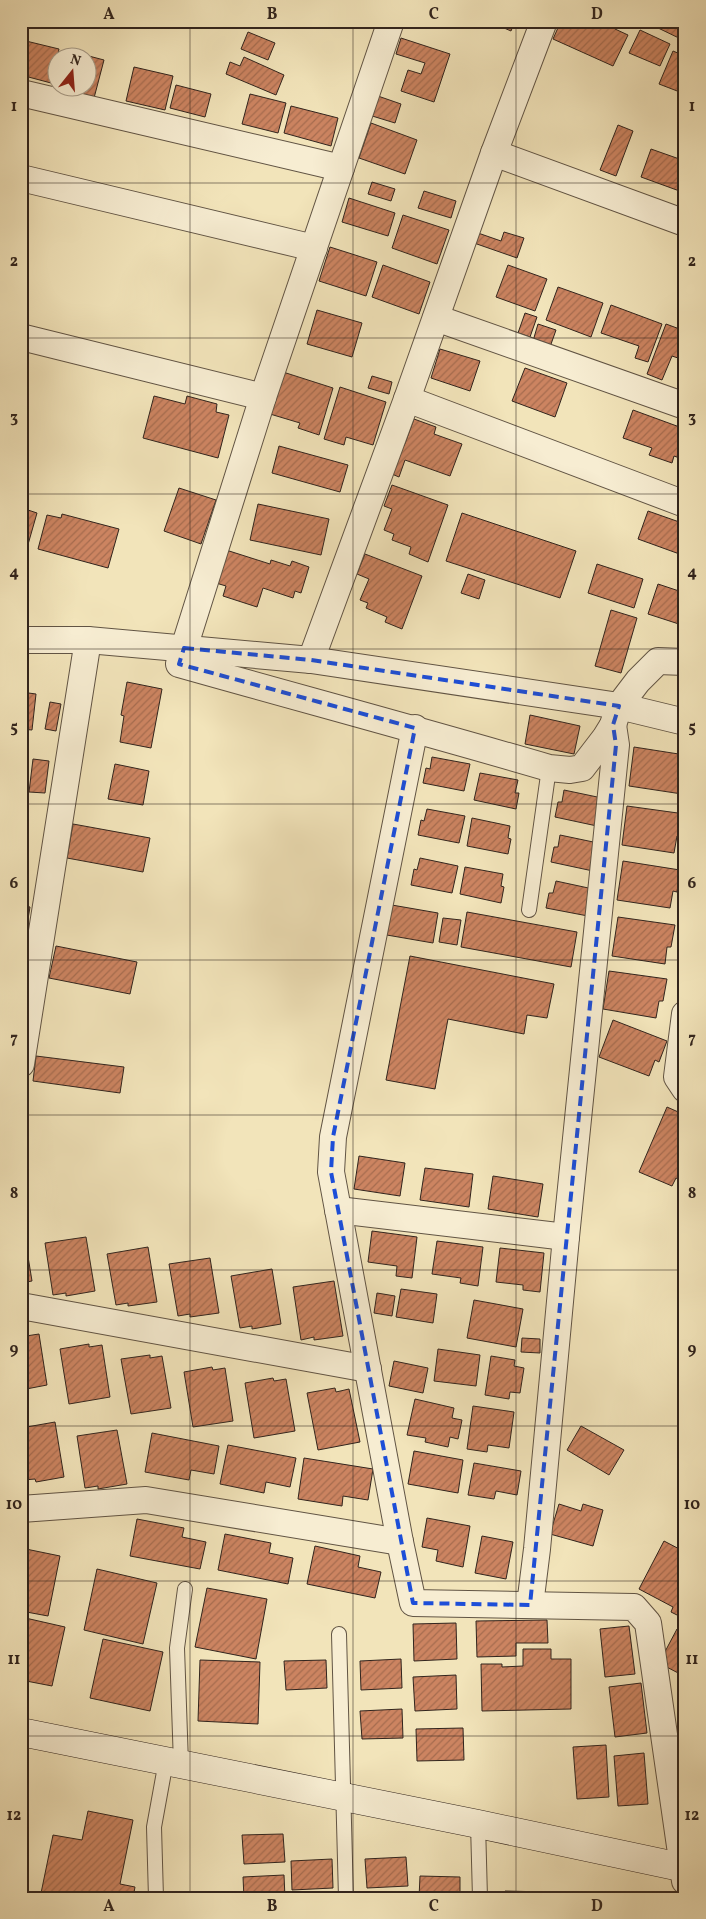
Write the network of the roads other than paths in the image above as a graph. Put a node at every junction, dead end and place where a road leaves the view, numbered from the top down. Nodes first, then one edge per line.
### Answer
1 (391, 21) edge
2 (544, 21) edge
3 (21, 92) edge
4 (494, 153) junction
5 (341, 168) junction
6 (21, 178) edge
7 (685, 223) edge
8 (314, 248) junction
9 (436, 318) junction
10 (21, 337) edge
11 (263, 397) junction
12 (408, 399) junction
13 (685, 406) edge
14 (685, 504) edge
15 (21, 640) edge
16 (88, 640) junction
17 (184, 648) junction
18 (311, 660) junction
19 (685, 662) edge
20 (616, 716) junction
21 (685, 722) edge
22 (415, 728) junction
23 (549, 768) junction
24 (529, 910) dead end
25 (685, 1014) edge
26 (21, 1064) edge
27 (685, 1089) edge
28 (338, 1210) junction
29 (566, 1237) junction
30 (21, 1306) edge
31 (368, 1369) junction
32 (21, 1509) edge
33 (400, 1542) junction
34 (186, 1589) dead end
35 (530, 1605) junction
36 (339, 1634) dead end
37 (21, 1732) edge
38 (173, 1763) junction
39 (344, 1797) junction
40 (478, 1824) junction
41 (684, 1872) edge
42 (156, 1898) edge
43 (346, 1898) edge
44 (480, 1898) edge

1 - 5 street
2 - 4 street
3 - 5 street
4 - 7 street
4 - 9 street
5 - 8 street
6 - 8 street
8 - 11 street
9 - 12 street
9 - 13 street
10 - 11 street
11 - 17 street
12 - 14 street
12 - 18 street
15 - 16 street
16 - 17 street
16 - 26 street
17 - 18 street
17 - 22 street
18 - 20 street
19 - 20 street
20 - 21 street
20 - 23 street
20 - 29 street
22 - 23 street
22 - 28 street
23 - 24 lane
25 - 27 street
28 - 29 street
28 - 31 street
29 - 35 street
30 - 31 street
31 - 33 street
32 - 33 street
33 - 35 street
34 - 38 lane
35 - 41 street
36 - 39 lane
37 - 38 street
38 - 39 street
38 - 42 lane
39 - 40 street
39 - 43 lane
40 - 41 street
40 - 44 lane

